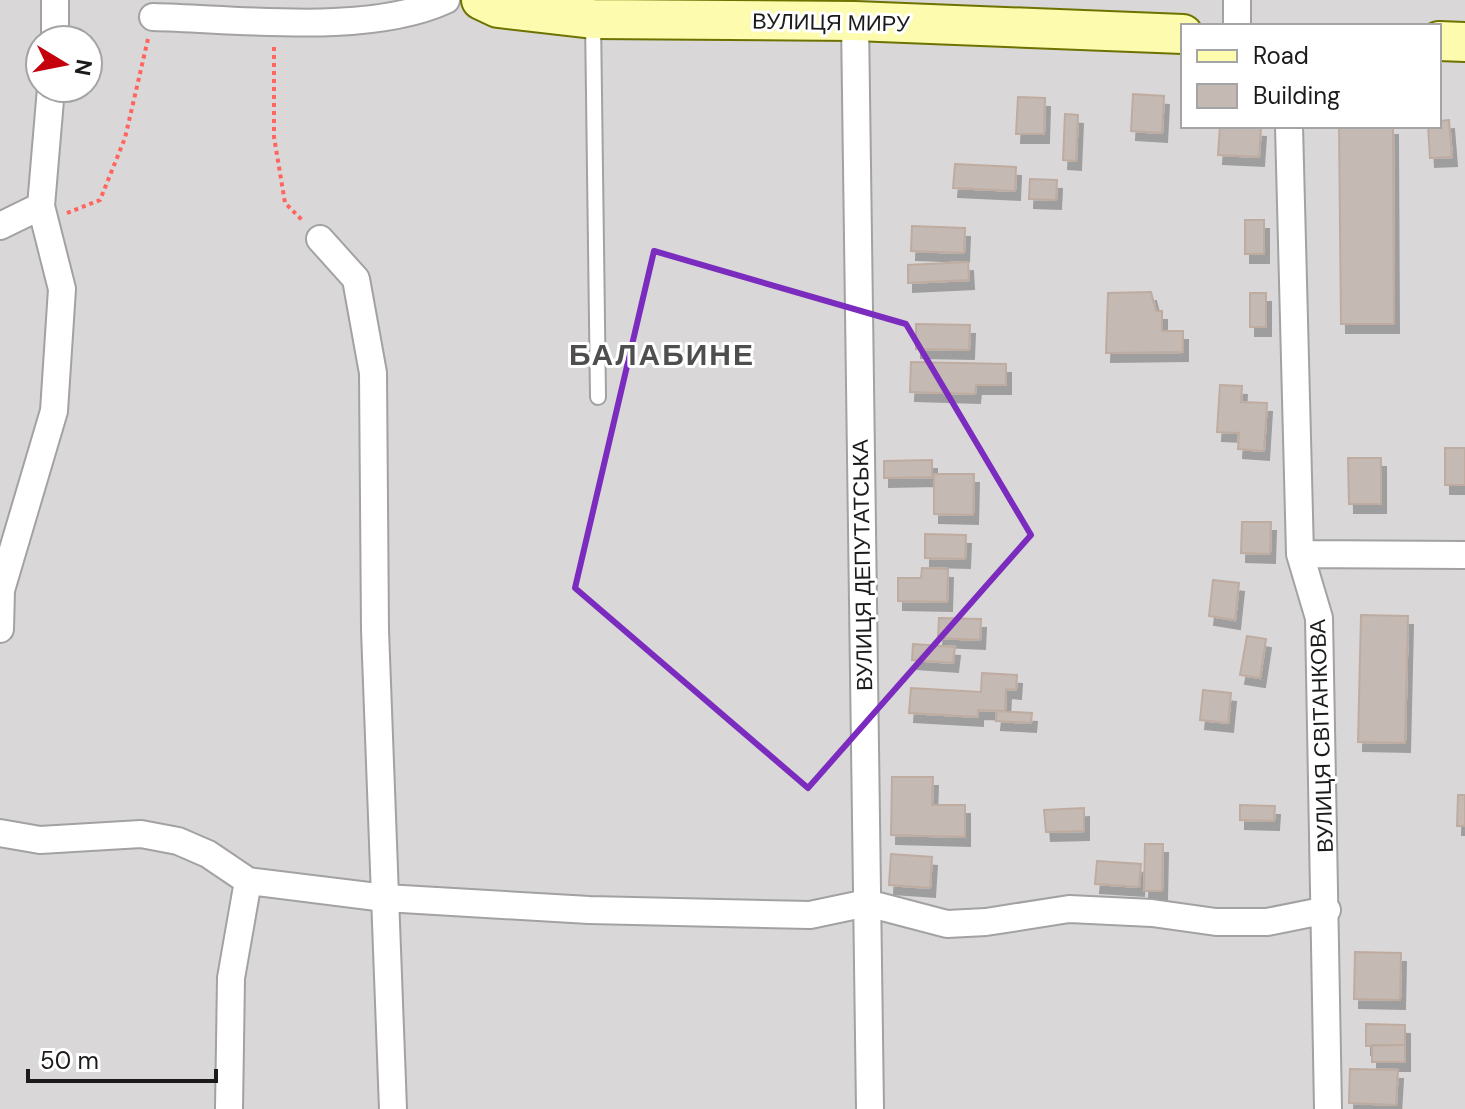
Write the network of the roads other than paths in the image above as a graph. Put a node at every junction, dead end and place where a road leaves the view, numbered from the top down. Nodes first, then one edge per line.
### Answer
1 (55, 0) edge
2 (446, 0) edge
3 (481, 0) edge
4 (1237, 0) edge
5 (153, 17) road end
6 (593, 19) junction
7 (855, 21) junction
8 (55, 24) edge
9 (1237, 24) edge
10 (1181, 34) edge
11 (1441, 41) edge
12 (1465, 42) edge
13 (50, 104) edge
14 (1289, 128) edge
15 (44, 214) junction
16 (0, 226) edge
17 (320, 239) road end
18 (598, 397) dead end
19 (1300, 554) junction
20 (1465, 555) edge
21 (0, 629) edge
22 (0, 833) edge
23 (248, 881) junction
24 (385, 898) junction
25 (867, 903) junction
26 (1327, 910) junction
27 (229, 1109) edge
28 (393, 1109) edge
29 (870, 1109) edge
30 (1328, 1109) edge

1 - 8 street
2 - 5 street
3 - 6 street, ВУЛИЦЯ МИРУ
4 - 9 street
6 - 7 street, ВУЛИЦЯ МИРУ
6 - 18 lane
7 - 10 street, ВУЛИЦЯ МИРУ
7 - 25 street, ВУЛИЦЯ ДЕПУТАТСЬКА
11 - 12 street
13 - 15 street
14 - 19 street, ВУЛИЦЯ СВІТАНКОВА
15 - 16 street
15 - 21 street
17 - 24 street
19 - 20 street
19 - 26 street, ВУЛИЦЯ СВІТАНКОВА
22 - 23 street
23 - 24 street
23 - 27 street
24 - 25 street
24 - 28 street
25 - 26 street
25 - 29 street, ВУЛИЦЯ ДЕПУТАТСЬКА
26 - 30 street, ВУЛИЦЯ СВІТАНКОВА

